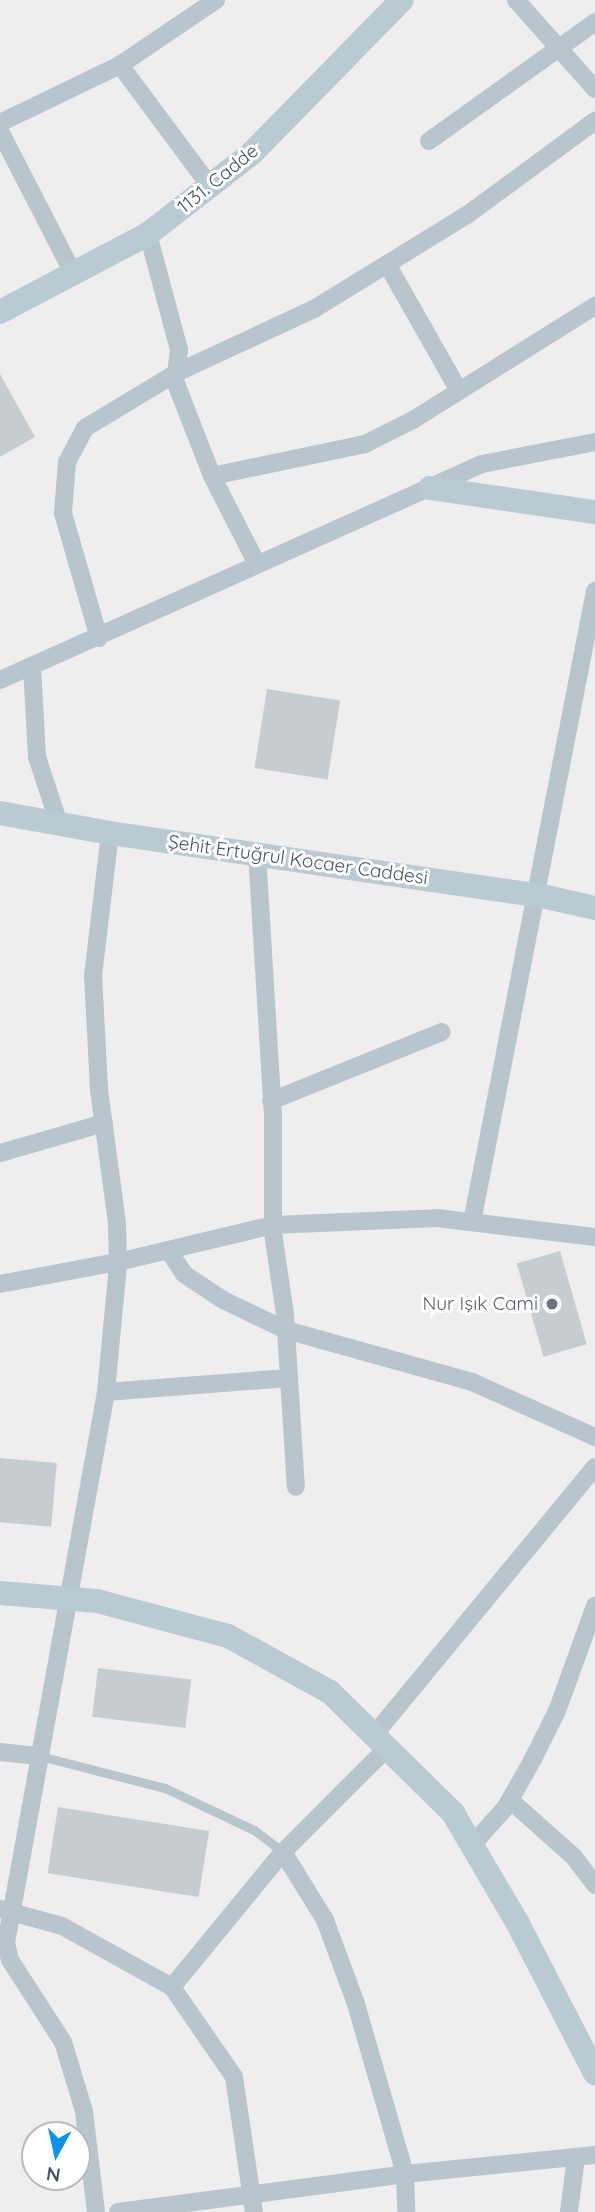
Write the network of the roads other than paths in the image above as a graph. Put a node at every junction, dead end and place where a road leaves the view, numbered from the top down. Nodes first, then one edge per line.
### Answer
1 (216, 0) edge
2 (402, 0) edge
3 (516, 0) edge
4 (595, 22) edge
5 (557, 52) junction
6 (120, 65) junction
7 (595, 89) edge
8 (595, 121) edge
9 (0, 122) edge
10 (0, 131) edge
11 (429, 141) dead end
12 (211, 186) junction
13 (148, 234) junction
14 (387, 264) junction
15 (72, 271) junction
16 (595, 306) edge
17 (0, 312) edge
18 (176, 373) junction
19 (459, 391) junction
20 (595, 442) edge
21 (212, 476) junction
22 (430, 488) junction
23 (595, 512) edge
24 (257, 564) junction
25 (595, 591) edge
26 (99, 638) junction
27 (32, 667) junction
28 (0, 680) edge
29 (0, 813) edge
30 (59, 824) junction
31 (110, 833) junction
32 (257, 854) junction
33 (537, 895) junction
34 (595, 908) edge
35 (442, 1032) dead end
36 (271, 1101) junction
37 (104, 1123) junction
38 (0, 1153) edge
39 (472, 1222) junction
40 (273, 1225) junction
41 (595, 1237) edge
42 (168, 1250) junction
43 (118, 1262) junction
44 (0, 1284) edge
45 (286, 1330) junction
46 (288, 1378) junction
47 (106, 1392) junction
48 (595, 1437) edge
49 (595, 1467) edge
50 (296, 1487) dead end
51 (0, 1593) edge
52 (72, 1599) junction
53 (595, 1606) edge
54 (380, 1742) junction
55 (0, 1752) edge
56 (38, 1756) junction
57 (510, 1800) junction
58 (472, 1845) junction
59 (283, 1852) junction
60 (595, 1885) edge
61 (6, 1910) edge
62 (173, 1987) junction
63 (595, 2073) edge
64 (595, 2155) edge
65 (576, 2157) junction
66 (405, 2174) junction
67 (255, 2204) edge
68 (96, 2212) edge
69 (118, 2212) edge
70 (406, 2212) edge
71 (569, 2212) edge

1 - 6 street
2 - 12 street, 1131. Cadde
3 - 5 street
4 - 5 street
5 - 7 street
5 - 11 street
6 - 9 street
6 - 12 street
8 - 14 street
10 - 15 street
12 - 13 street, 1131. Cadde
13 - 15 street, 1131. Cadde
13 - 18 street
14 - 18 street
14 - 19 street
15 - 17 street, 1131. Cadde
16 - 19 street
18 - 21 street
18 - 26 street
19 - 21 street
20 - 22 street
21 - 24 street
22 - 23 street
22 - 24 street
24 - 26 street
25 - 33 street
26 - 27 street
27 - 28 street
27 - 30 street
29 - 30 street, Şehit Ertuğrul Kocaer Caddesi
30 - 31 street, Şehit Ertuğrul Kocaer Caddesi
31 - 32 street, Şehit Ertuğrul Kocaer Caddesi
31 - 37 street
32 - 33 street, Şehit Ertuğrul Kocaer Caddesi
32 - 36 street
33 - 34 street, Şehit Ertuğrul Kocaer Caddesi
33 - 39 street
35 - 36 street
36 - 40 street
37 - 38 street
37 - 43 street
39 - 40 street
39 - 41 street
40 - 42 street
40 - 45 street
42 - 43 street
42 - 45 street
43 - 44 street
43 - 47 street
45 - 46 street
45 - 48 street
46 - 47 street
46 - 50 street
47 - 52 street
49 - 54 street
51 - 52 street
52 - 54 street
52 - 56 street
53 - 57 street
54 - 58 street
54 - 59 street
55 - 56 street
56 - 59 lane
56 - 61 street
57 - 58 street
57 - 60 street
58 - 63 street
59 - 62 street
59 - 66 street
61 - 62 street
61 - 68 street
62 - 67 street
64 - 65 street
65 - 66 street
65 - 71 street
66 - 67 street
66 - 70 street
67 - 69 street

